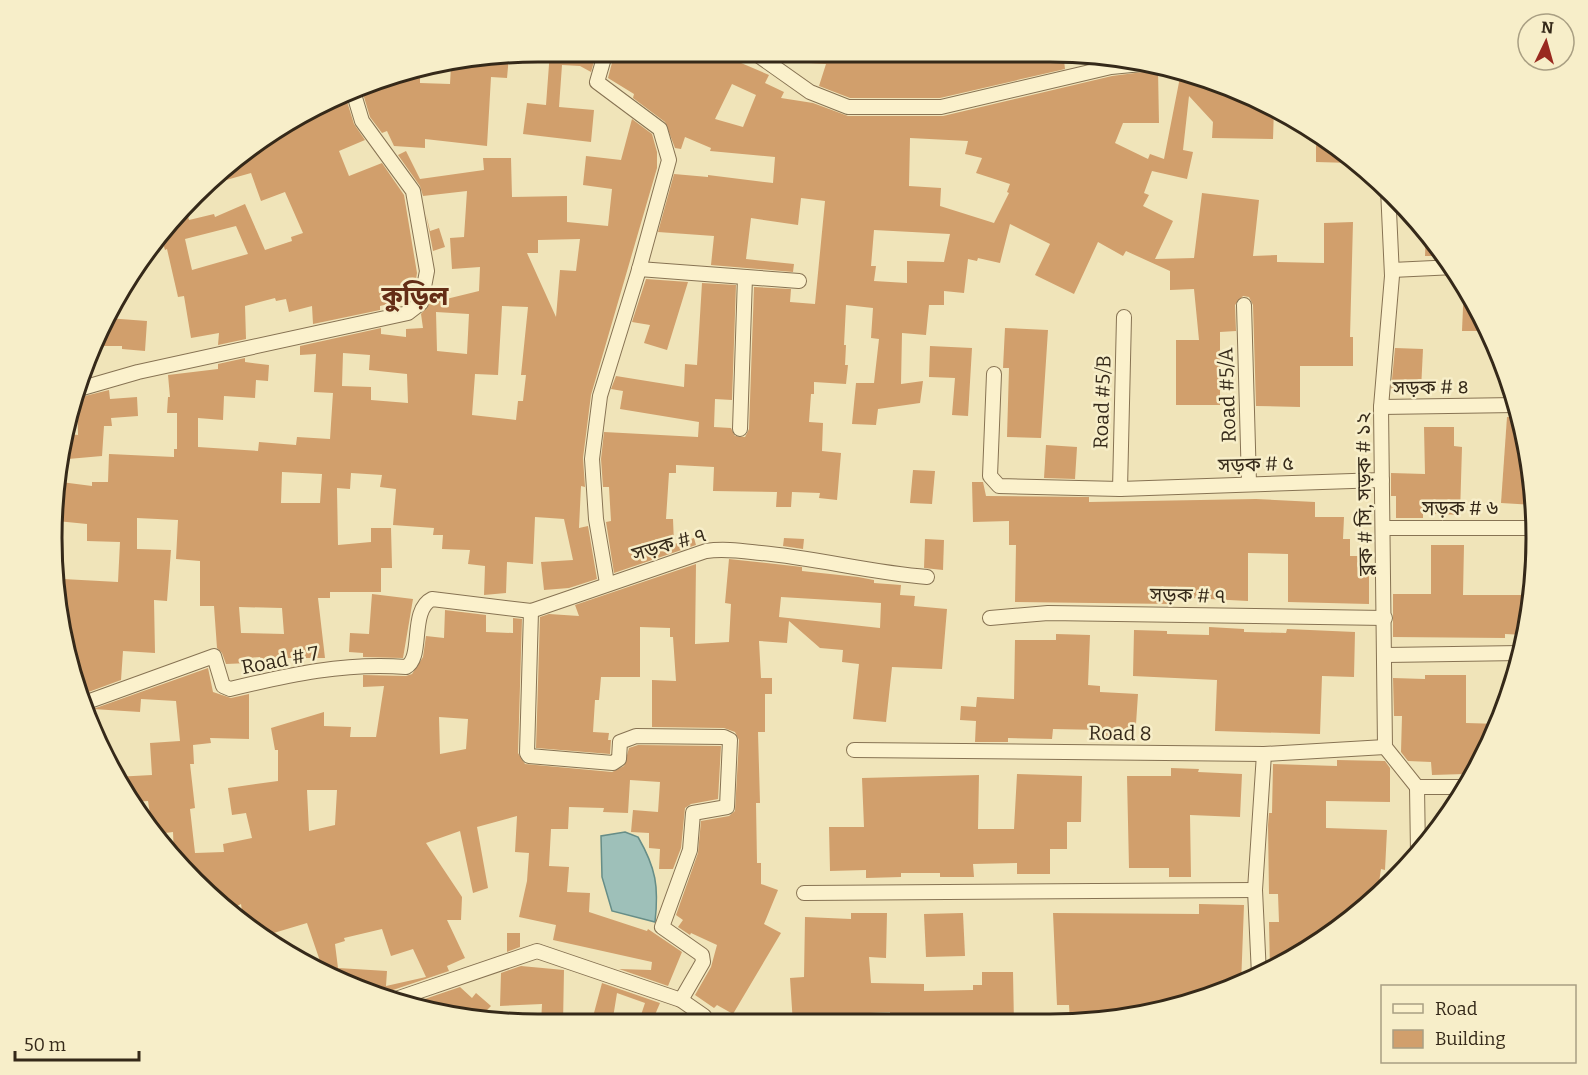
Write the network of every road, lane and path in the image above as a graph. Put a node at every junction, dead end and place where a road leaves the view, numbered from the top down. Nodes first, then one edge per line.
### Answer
1 (603, 62) edge
2 (768, 62) edge
3 (1116, 67) edge
4 (355, 98) edge
5 (1389, 203) edge
6 (1442, 268) edge
7 (639, 269) junction
8 (1392, 270) junction
9 (745, 276) junction
10 (799, 281) dead end
11 (1244, 305) dead end
12 (1124, 317) dead end
13 (994, 374) dead end
14 (86, 387) edge
15 (1507, 405) edge
16 (1381, 407) junction
17 (740, 429) dead end
18 (1382, 480) junction
19 (1249, 483) junction
20 (1126, 488) junction
21 (1384, 528) junction
22 (1526, 528) edge
23 (927, 577) dead end
24 (607, 583) junction
25 (426, 602) joint
26 (531, 611) junction
27 (990, 618) dead end
28 (1385, 618) junction
29 (1512, 653) edge
30 (1386, 655) junction
31 (91, 701) edge
32 (1385, 747) junction
33 (854, 750) dead end
34 (1264, 754) junction
35 (1418, 787) junction
36 (1456, 787) edge
37 (1418, 839) edge
38 (1255, 890) junction
39 (804, 893) dead end
40 (1259, 965) edge
41 (408, 995) edge
42 (681, 1000) junction
43 (701, 1014) edge

1 - 7 street
2 - 3 street
4 - 14 street
5 - 8 street, ব্লক # সি, সড়ক # ১২
6 - 8 street
7 - 9 street
7 - 24 street
8 - 16 street, ব্লক # সি, সড়ক # ১২
9 - 10 street
9 - 17 street
11 - 19 street, Road #5/A
12 - 20 street, Road #5/B
13 - 20 street, সড়ক # ৫
15 - 16 street, সড়ক # ৪
16 - 18 street, ব্লক # সি, সড়ক # ১২
18 - 19 street, সড়ক # ৫
18 - 21 street, ব্লক # সি, সড়ক # ১২
19 - 20 street, সড়ক # ৫
21 - 22 street, সড়ক # ৬
21 - 28 street, ব্লক # সি, সড়ক # ১২
23 - 24 street, সড়ক # ৭
24 - 26 street, সড়ক # ৭
25 - 26 street, সড়ক # ৭
25 - 31 street, Road # 7
26 - 42 street
27 - 28 street, সড়ক # ৭
28 - 30 street, ব্লক # সি, সড়ক # ১২
29 - 30 street
30 - 32 street, ব্লক # সি, সড়ক # ১২
32 - 34 street, Road 8
32 - 35 street
33 - 34 street, Road 8
34 - 38 street
35 - 36 street
35 - 37 street
38 - 39 street
38 - 40 street
41 - 42 street
42 - 43 street

